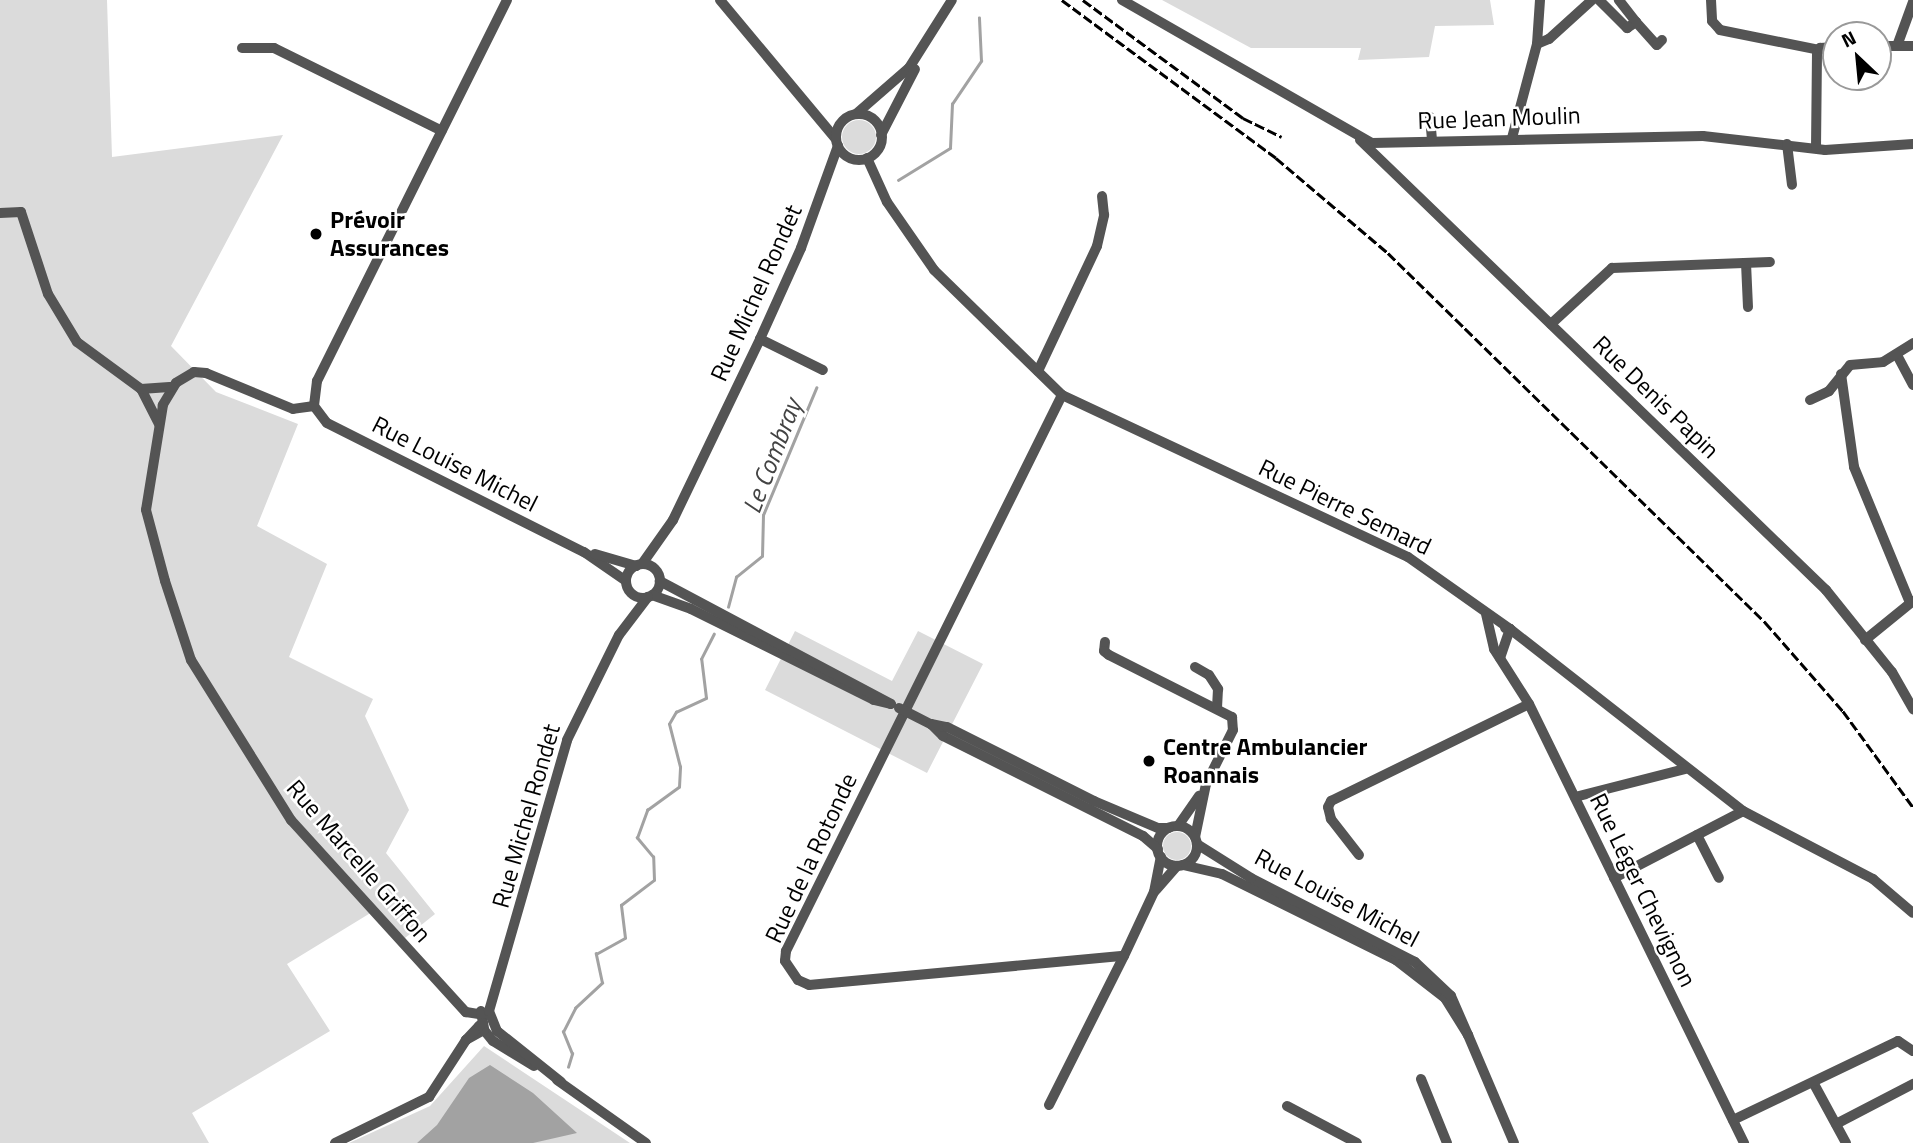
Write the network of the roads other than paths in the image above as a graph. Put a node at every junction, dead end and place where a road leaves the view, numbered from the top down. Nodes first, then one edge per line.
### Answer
1 (507, 0) edge
2 (720, 0) edge
3 (952, 0) edge
4 (1122, 0) edge
5 (1540, 0) edge
6 (1592, 0) edge
7 (1599, 0) edge
8 (1619, 0) edge
9 (1711, 0) edge
10 (1913, 2) edge
11 (1636, 22) junction
12 (928, 40) junction
13 (1662, 40) dead end
14 (1537, 44) junction
15 (1892, 46) edge
16 (1897, 46) junction
17 (1913, 46) edge
18 (242, 48) dead end
19 (1822, 49) edge
20 (1818, 50) junction
21 (856, 114) junction
22 (1430, 117) dead end
23 (819, 118) junction
24 (844, 119) junction
25 (442, 131) junction
26 (1350, 131) junction
27 (881, 135) junction
28 (1512, 138) junction
29 (1432, 141) junction
30 (837, 142) junction
31 (1787, 144) junction
32 (1913, 144) edge
33 (1816, 148) junction
34 (861, 158) junction
35 (1792, 185) dead end
36 (822, 196) junction
37 (1102, 196) dead end
38 (0, 213) edge
39 (1770, 262) dead end
40 (1746, 263) junction
41 (1748, 307) dead end
42 (1551, 324) junction
43 (760, 339) junction
44 (1913, 343) edge
45 (1897, 355) junction
46 (823, 370) dead end
47 (1038, 371) junction
48 (1841, 374) junction
49 (1913, 384) edge
50 (173, 387) junction
51 (141, 389) junction
52 (1062, 395) junction
53 (1810, 400) dead end
54 (314, 406) junction
55 (159, 424) junction
56 (673, 520) junction
57 (584, 552) junction
58 (639, 565) junction
59 (660, 578) junction
60 (628, 586) junction
61 (650, 596) junction
62 (1912, 602) edge
63 (1484, 611) junction
64 (1510, 629) junction
65 (1491, 631) junction
66 (619, 635) junction
67 (1865, 640) junction
68 (1105, 642) dead end
69 (1500, 658) junction
70 (1195, 667) dead end
71 (891, 704) junction
72 (1529, 704) junction
73 (1217, 707) junction
74 (1913, 709) edge
75 (905, 712) junction
76 (931, 724) junction
77 (1685, 769) junction
78 (1206, 784) junction
79 (1575, 797) junction
80 (1743, 811) junction
81 (1173, 827) junction
82 (1697, 835) junction
83 (1196, 841) junction
84 (1159, 853) junction
85 (1359, 855) dead end
86 (1180, 865) junction
87 (1614, 878) junction
88 (1719, 878) dead end
89 (1154, 892) junction
90 (1913, 913) edge
91 (1124, 956) junction
92 (485, 1020) junction
93 (1468, 1035) junction
94 (1913, 1051) edge
95 (1421, 1079) dead end
96 (561, 1082) junction
97 (1814, 1084) junction
98 (1913, 1084) edge
99 (1049, 1105) dead end
100 (1287, 1106) dead end
101 (1733, 1120) junction
102 (1836, 1124) junction
103 (335, 1143) edge
104 (646, 1143) edge
105 (1357, 1143) edge
106 (1447, 1143) edge
107 (1514, 1143) edge
108 (1744, 1143) edge
109 (1846, 1143) edge

1 - 25 street
2 - 23 street
3 - 12 street
4 - 26 street, Rue Jean Moulin
5 - 14 street
6 - 14 street
7 - 11 street
8 - 11 street
9 - 20 street
10 - 16 street
11 - 13 street
12 - 21 street
12 - 27 street
14 - 28 street
15 - 16 street
16 - 17 street
18 - 25 street
19 - 20 street
20 - 33 street
21 - 24 street
21 - 27 street
22 - 29 street
23 - 24 street
23 - 30 street
24 - 30 street
25 - 54 street
26 - 29 street, Rue Jean Moulin
26 - 42 street, Rue Denis Papin
27 - 34 street
28 - 29 street, Rue Jean Moulin
28 - 31 street, Rue Jean Moulin
30 - 34 street
30 - 36 street, Rue Michel Rondet
31 - 33 street, Rue Jean Moulin
31 - 35 street
32 - 33 street, Rue Jean Moulin
34 - 36 street, Rue Michel Rondet
34 - 47 street, Rue Pierre Semard
36 - 43 street, Rue Michel Rondet
37 - 47 street
38 - 51 street
39 - 40 street
40 - 41 street
40 - 42 street
42 - 67 street, Rue Denis Papin
43 - 46 street
43 - 56 street, Rue Michel Rondet
44 - 45 street
45 - 48 street
45 - 49 street
47 - 52 street, Rue Pierre Semard
48 - 53 street
48 - 62 street
50 - 51 street
50 - 54 street
50 - 55 street, Rue Marcelle Griffon
51 - 55 street
52 - 63 street, Rue Pierre Semard
52 - 75 street, Rue de la Rotonde
54 - 57 street, Rue Louise Michel
55 - 92 street, Rue Marcelle Griffon
56 - 58 street, Rue Michel Rondet
56 - 59 street, Rue Michel Rondet
57 - 58 street, Rue Louise Michel
57 - 60 street, Rue Louise Michel
58 - 59 street, Rue Louise Michel
58 - 60 street, Rue Michel Rondet
59 - 61 street, Rue Michel Rondet
59 - 71 street
60 - 61 street, Rue Louise Michel
60 - 66 street, Rue Michel Rondet
61 - 66 street, Rue Michel Rondet
61 - 71 street
62 - 67 street
63 - 64 street, Rue Pierre Semard
63 - 65 street, Rue Léger Chevignon
64 - 65 street
64 - 69 street
64 - 77 street, Rue Pierre Semard
65 - 69 street, Rue Léger Chevignon
66 - 92 street, Rue Michel Rondet
67 - 74 street, Rue Denis Papin
68 - 73 street
69 - 72 street, Rue Léger Chevignon
70 - 73 street
71 - 75 street
72 - 79 street, Rue Léger Chevignon
72 - 85 street
73 - 78 street
75 - 76 street
75 - 91 street, Rue de la Rotonde
76 - 81 street
76 - 84 street
77 - 79 street
77 - 80 street, Rue Pierre Semard
78 - 81 street
78 - 83 street
79 - 87 street, Rue Léger Chevignon
80 - 82 street
80 - 90 street, Rue Pierre Semard
81 - 83 street
81 - 84 street
82 - 87 street
82 - 88 street
83 - 86 street
83 - 93 street, Rue Louise Michel
84 - 86 street
84 - 89 street
86 - 89 street
86 - 93 street, Rue Louise Michel
87 - 101 street, Rue Léger Chevignon
89 - 91 street
91 - 99 street
92 - 96 street
92 - 96 street
92 - 103 street
93 - 107 street, Rue Louise Michel
94 - 97 street
95 - 106 street
96 - 104 street
97 - 101 street
97 - 102 street
98 - 102 street
100 - 105 street
101 - 108 street, Rue Léger Chevignon
102 - 109 street

